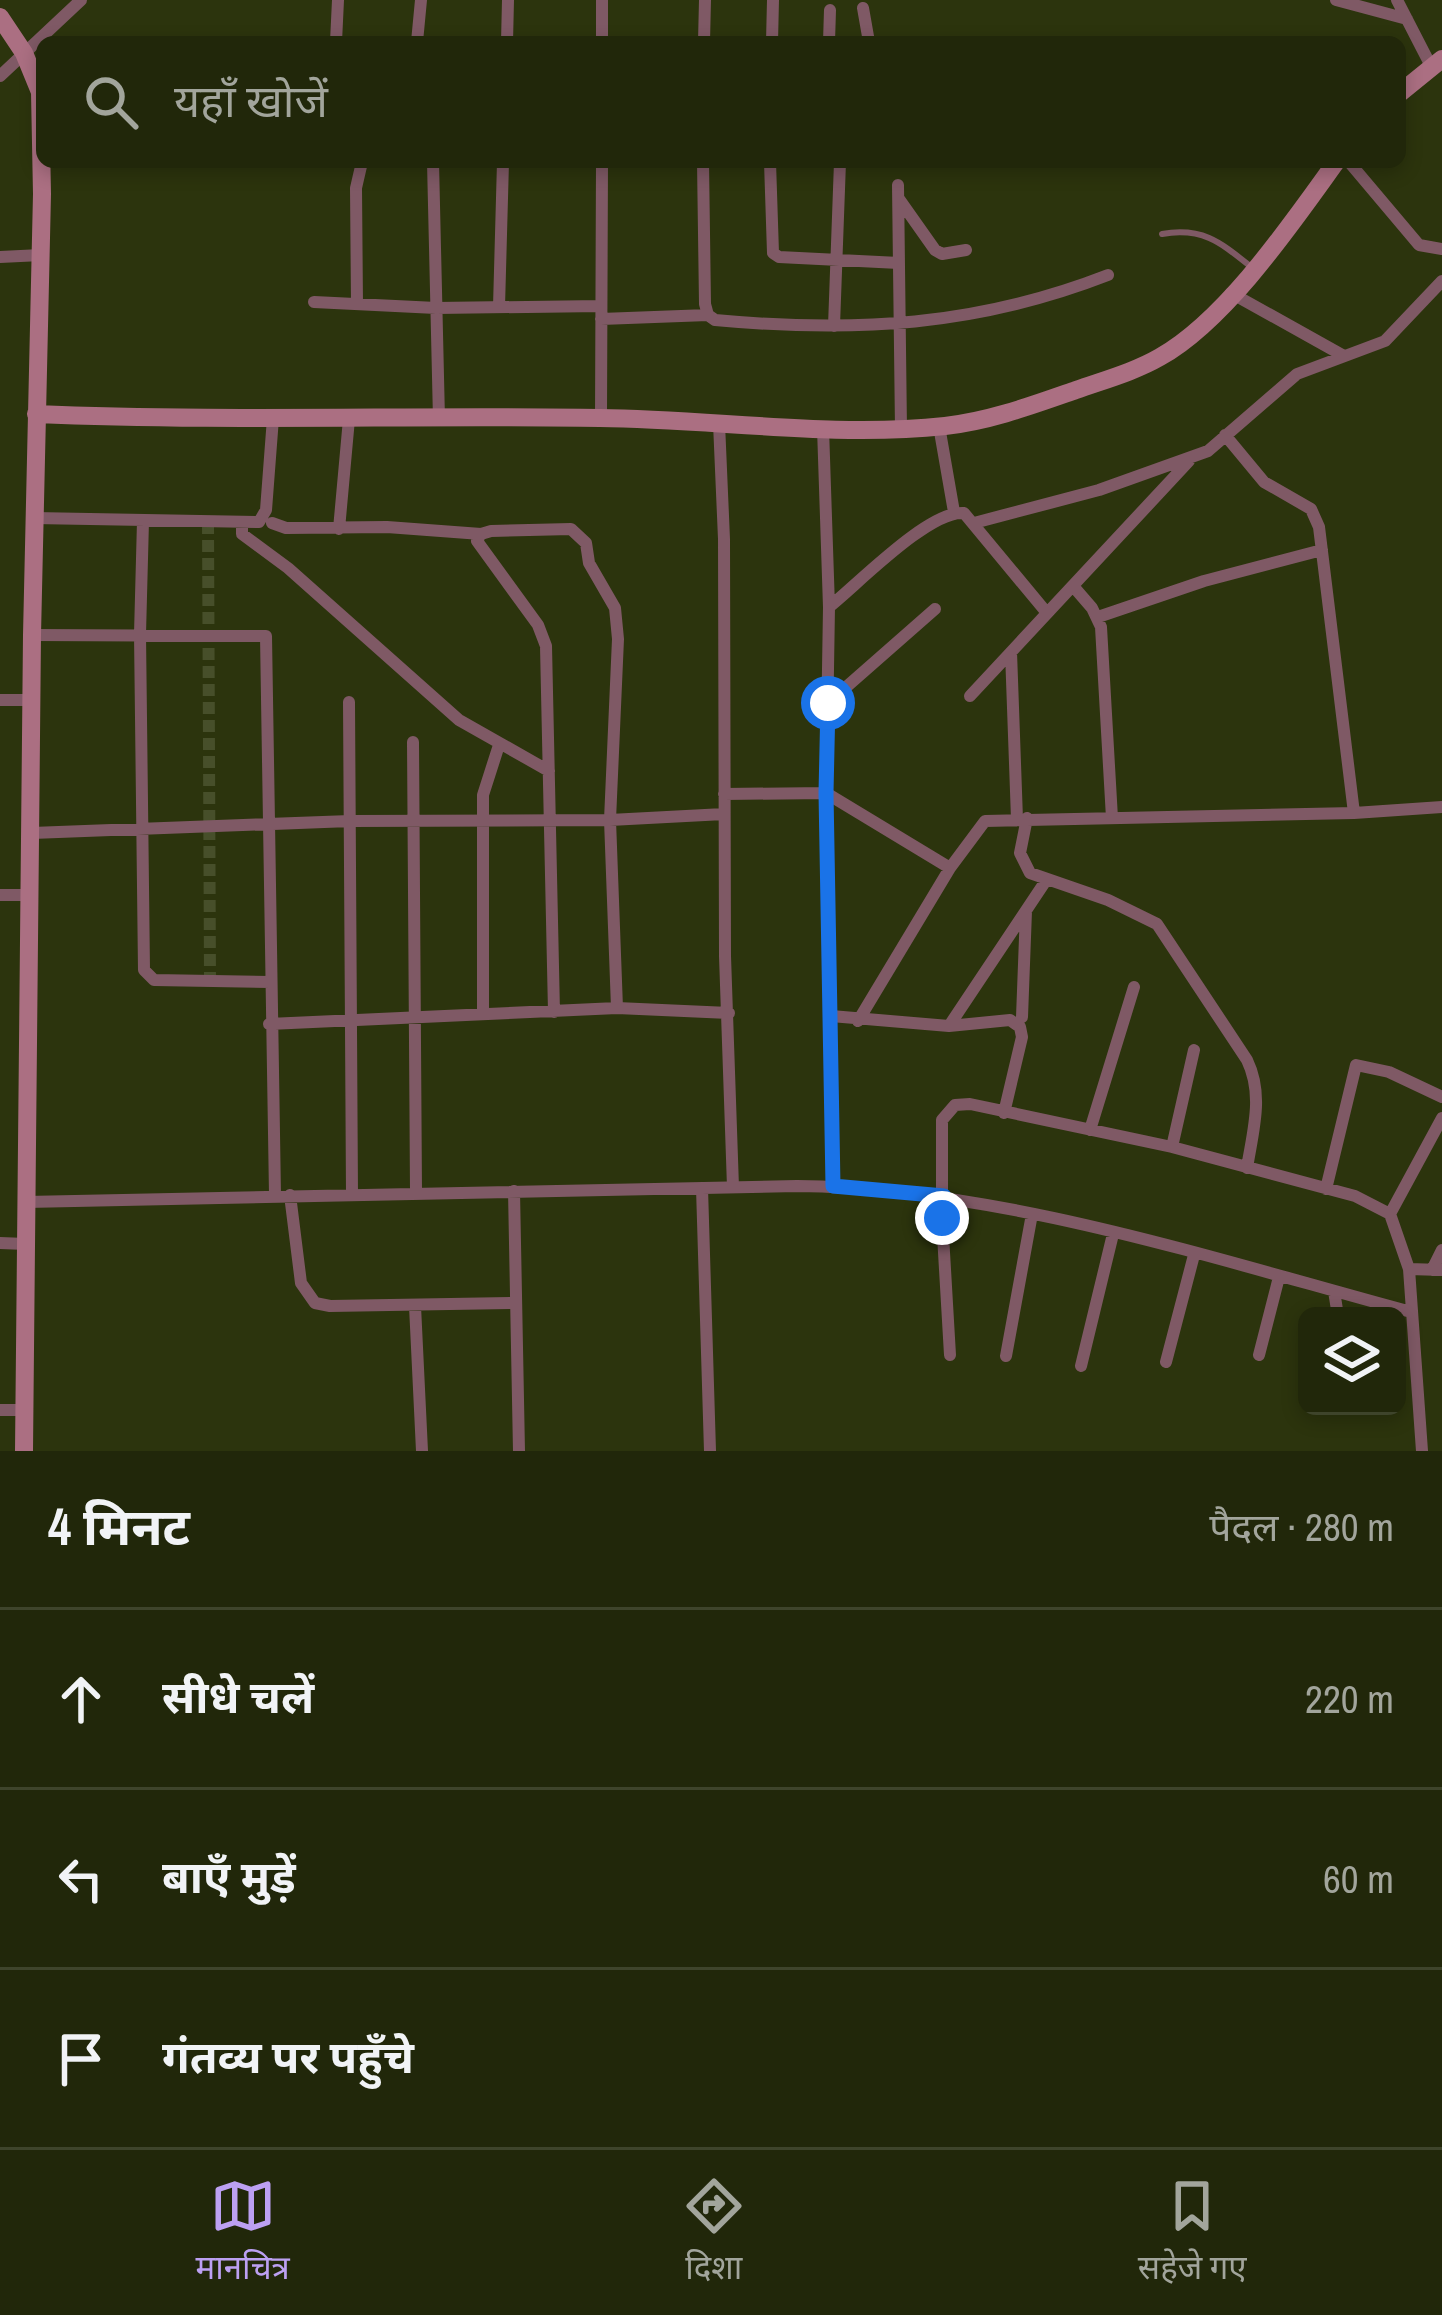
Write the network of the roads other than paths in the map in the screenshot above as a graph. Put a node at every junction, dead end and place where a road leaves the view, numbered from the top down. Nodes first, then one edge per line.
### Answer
1 (81, 0) edge
2 (338, 0) edge
3 (421, 0) edge
4 (508, 0) edge
5 (602, 0) edge
6 (705, 0) edge
7 (773, 0) edge
8 (1336, 0) edge
9 (1397, 0) edge
10 (863, 8) dead end
11 (830, 10) dead end
12 (0, 17) edge
13 (1407, 19) junction
14 (42, 36) edge
15 (336, 36) edge
16 (418, 36) edge
17 (507, 36) edge
18 (602, 36) edge
19 (704, 36) edge
20 (772, 36) edge
21 (829, 36) edge
22 (868, 36) edge
23 (36, 42) edge
24 (24, 53) junction
25 (1437, 63) edge
26 (0, 76) edge
27 (36, 82) edge
28 (1406, 88) edge
29 (40, 168) edge
30 (361, 168) edge
31 (434, 168) edge
32 (503, 168) edge
33 (602, 168) edge
34 (704, 168) edge
35 (770, 168) edge
36 (840, 168) edge
37 (1331, 168) edge
38 (1354, 168) edge
39 (1162, 234) dead end
40 (1442, 249) edge
41 (966, 250) dead end
42 (41, 255) junction
43 (0, 257) edge
44 (838, 260) junction
45 (899, 263) junction
46 (1253, 269) junction
47 (1108, 275) dead end
48 (1442, 281) edge
49 (1231, 293) junction
50 (314, 302) dead end
51 (357, 304) junction
52 (499, 307) junction
53 (436, 308) junction
54 (601, 312) junction
55 (708, 315) junction
56 (834, 326) junction
57 (899, 326) junction
58 (1345, 356) junction
59 (36, 414) junction
60 (273, 418) junction
61 (349, 418) junction
62 (601, 418) junction
63 (439, 419) junction
64 (719, 423) junction
65 (939, 426) junction
66 (823, 428) junction
67 (901, 429) junction
68 (1226, 436) junction
69 (1189, 460) junction
70 (954, 512) junction
71 (34, 518) junction
72 (143, 521) junction
73 (242, 523) junction
74 (272, 523) dead end
75 (974, 523) junction
76 (339, 529) junction
77 (481, 534) junction
78 (1322, 550) junction
79 (1073, 586) junction
80 (830, 607) junction
81 (935, 609) dead end
82 (1047, 613) junction
83 (1098, 617) junction
84 (140, 634) junction
85 (32, 635) junction
86 (1011, 652) junction
87 (970, 696) dead end
88 (0, 700) edge
89 (32, 700) junction
90 (349, 702) dead end
91 (828, 703) junction
92 (413, 742) dead end
93 (499, 745) junction
94 (549, 771) junction
95 (826, 793) junction
96 (724, 794) junction
97 (1442, 807) edge
98 (1354, 813) junction
99 (724, 814) junction
100 (1022, 818) junction
101 (1112, 818) junction
102 (415, 820) junction
103 (610, 820) junction
104 (350, 821) junction
105 (550, 821) junction
106 (485, 822) junction
107 (269, 827) junction
108 (142, 830) junction
109 (32, 832) junction
110 (950, 868) junction
111 (1045, 882) junction
112 (0, 895) edge
113 (31, 895) junction
114 (1026, 910) junction
115 (269, 982) junction
116 (1133, 988) dead end
117 (617, 1008) junction
118 (554, 1012) junction
119 (729, 1013) junction
120 (483, 1014) junction
121 (831, 1016) junction
122 (412, 1017) junction
123 (1022, 1017) dead end
124 (351, 1020) junction
125 (858, 1021) junction
126 (269, 1024) junction
127 (949, 1026) junction
128 (1194, 1050) dead end
129 (1442, 1097) edge
130 (1004, 1114) junction
131 (1442, 1118) edge
132 (1090, 1130) junction
133 (1172, 1147) junction
134 (1247, 1168) junction
135 (733, 1186) junction
136 (833, 1186) junction
137 (702, 1188) junction
138 (1326, 1189) junction
139 (514, 1191) junction
140 (416, 1192) junction
141 (352, 1193) junction
142 (282, 1195) junction
143 (944, 1196) junction
144 (26, 1202) junction
145 (1032, 1214) junction
146 (1390, 1214) junction
147 (1113, 1234) junction
148 (0, 1243) edge
149 (26, 1244) junction
150 (1442, 1250) edge
151 (1194, 1255) junction
152 (1409, 1269) junction
153 (1437, 1270) edge
154 (1279, 1277) junction
155 (1334, 1291) junction
156 (514, 1303) junction
157 (415, 1306) junction
158 (1337, 1307) edge
159 (1411, 1312) junction
160 (950, 1354) dead end
161 (1259, 1354) dead end
162 (1006, 1356) dead end
163 (1166, 1362) dead end
164 (1081, 1366) dead end
165 (0, 1410) edge
166 (24, 1410) junction
167 (24, 1451) edge
168 (422, 1451) edge
169 (519, 1451) edge
170 (710, 1451) edge
171 (1422, 1451) edge

1 - 14 street
2 - 15 street
3 - 16 street
4 - 17 street
5 - 18 street
6 - 19 street
7 - 20 street
8 - 13 street
9 - 13 street
10 - 22 street
11 - 21 street
12 - 24 street
13 - 25 street
23 - 24 street
24 - 26 street
24 - 27 street
25 - 28 street
29 - 42 street
30 - 51 street
31 - 53 street
32 - 52 street
33 - 54 street
34 - 55 street
35 - 44 street
36 - 44 street
37 - 46 street
38 - 40 street
39 - 46 lane
41 - 45 street
42 - 43 street
42 - 59 street
44 - 45 street
44 - 56 street
45 - 57 street
46 - 49 street
47 - 57 street
48 - 58 street
49 - 58 street
49 - 65 street
50 - 51 street
51 - 53 street
52 - 53 street
52 - 54 street
53 - 63 street
54 - 55 street
54 - 62 street
55 - 56 street
56 - 57 street
57 - 67 street
58 - 68 street
59 - 60 street
59 - 71 street
60 - 61 street
60 - 73 street
61 - 63 street
61 - 76 street
62 - 63 street
62 - 64 street
64 - 66 street
64 - 96 street
65 - 67 street
65 - 70 street
66 - 67 street
66 - 80 street
68 - 69 street
68 - 78 street
69 - 75 street
69 - 79 street
70 - 75 street
70 - 80 street
71 - 72 street
71 - 85 street
72 - 73 street
72 - 84 street
73 - 93 street
74 - 76 street
75 - 82 street
76 - 77 street
77 - 94 street
77 - 103 street
78 - 83 street
78 - 98 street
79 - 82 street
79 - 83 street
80 - 91 street
81 - 91 street
82 - 86 street
83 - 101 street
84 - 85 street
84 - 107 street
84 - 108 street
85 - 89 street
86 - 87 street
86 - 100 street
88 - 89 street
89 - 109 street
90 - 104 street
91 - 95 street
92 - 102 street
93 - 94 street
93 - 106 street
94 - 105 street
95 - 96 street
95 - 110 street
95 - 121 street
96 - 99 street
97 - 98 street
98 - 101 street
99 - 103 street
99 - 119 street
100 - 101 street
100 - 110 street
100 - 111 street
102 - 104 street
102 - 106 street
102 - 122 street
103 - 105 street
103 - 117 street
104 - 107 street
104 - 124 street
105 - 106 street
105 - 118 street
106 - 120 street
107 - 108 street
107 - 115 street
108 - 109 street
108 - 115 street
109 - 113 street
110 - 125 street
111 - 114 street
111 - 134 street
112 - 113 street
113 - 144 street
114 - 123 street
114 - 127 street
115 - 126 street
116 - 132 street
117 - 118 street
117 - 119 street
118 - 120 street
119 - 135 street
120 - 122 street
121 - 125 street
121 - 136 street
122 - 124 street
122 - 140 street
124 - 126 street
124 - 141 street
125 - 127 street
126 - 142 street
127 - 130 street
128 - 133 street
129 - 138 street
130 - 132 street
130 - 143 street
131 - 146 street
132 - 133 street
133 - 134 street
134 - 138 street
135 - 136 street
135 - 137 street
136 - 143 street
137 - 139 street
137 - 170 street
138 - 146 street
139 - 140 street
139 - 156 street
140 - 141 street
141 - 142 street
142 - 144 street
142 - 157 street
143 - 145 street
143 - 160 street
144 - 149 street
145 - 147 street
145 - 162 street
146 - 152 street
147 - 151 street
147 - 164 street
148 - 149 street
149 - 166 street
150 - 153 street
151 - 154 street
151 - 163 street
152 - 153 street
152 - 159 street
154 - 155 street
154 - 161 street
155 - 158 street
155 - 159 street
156 - 157 street
156 - 169 street
157 - 168 street
159 - 171 street
165 - 166 street
166 - 167 street

